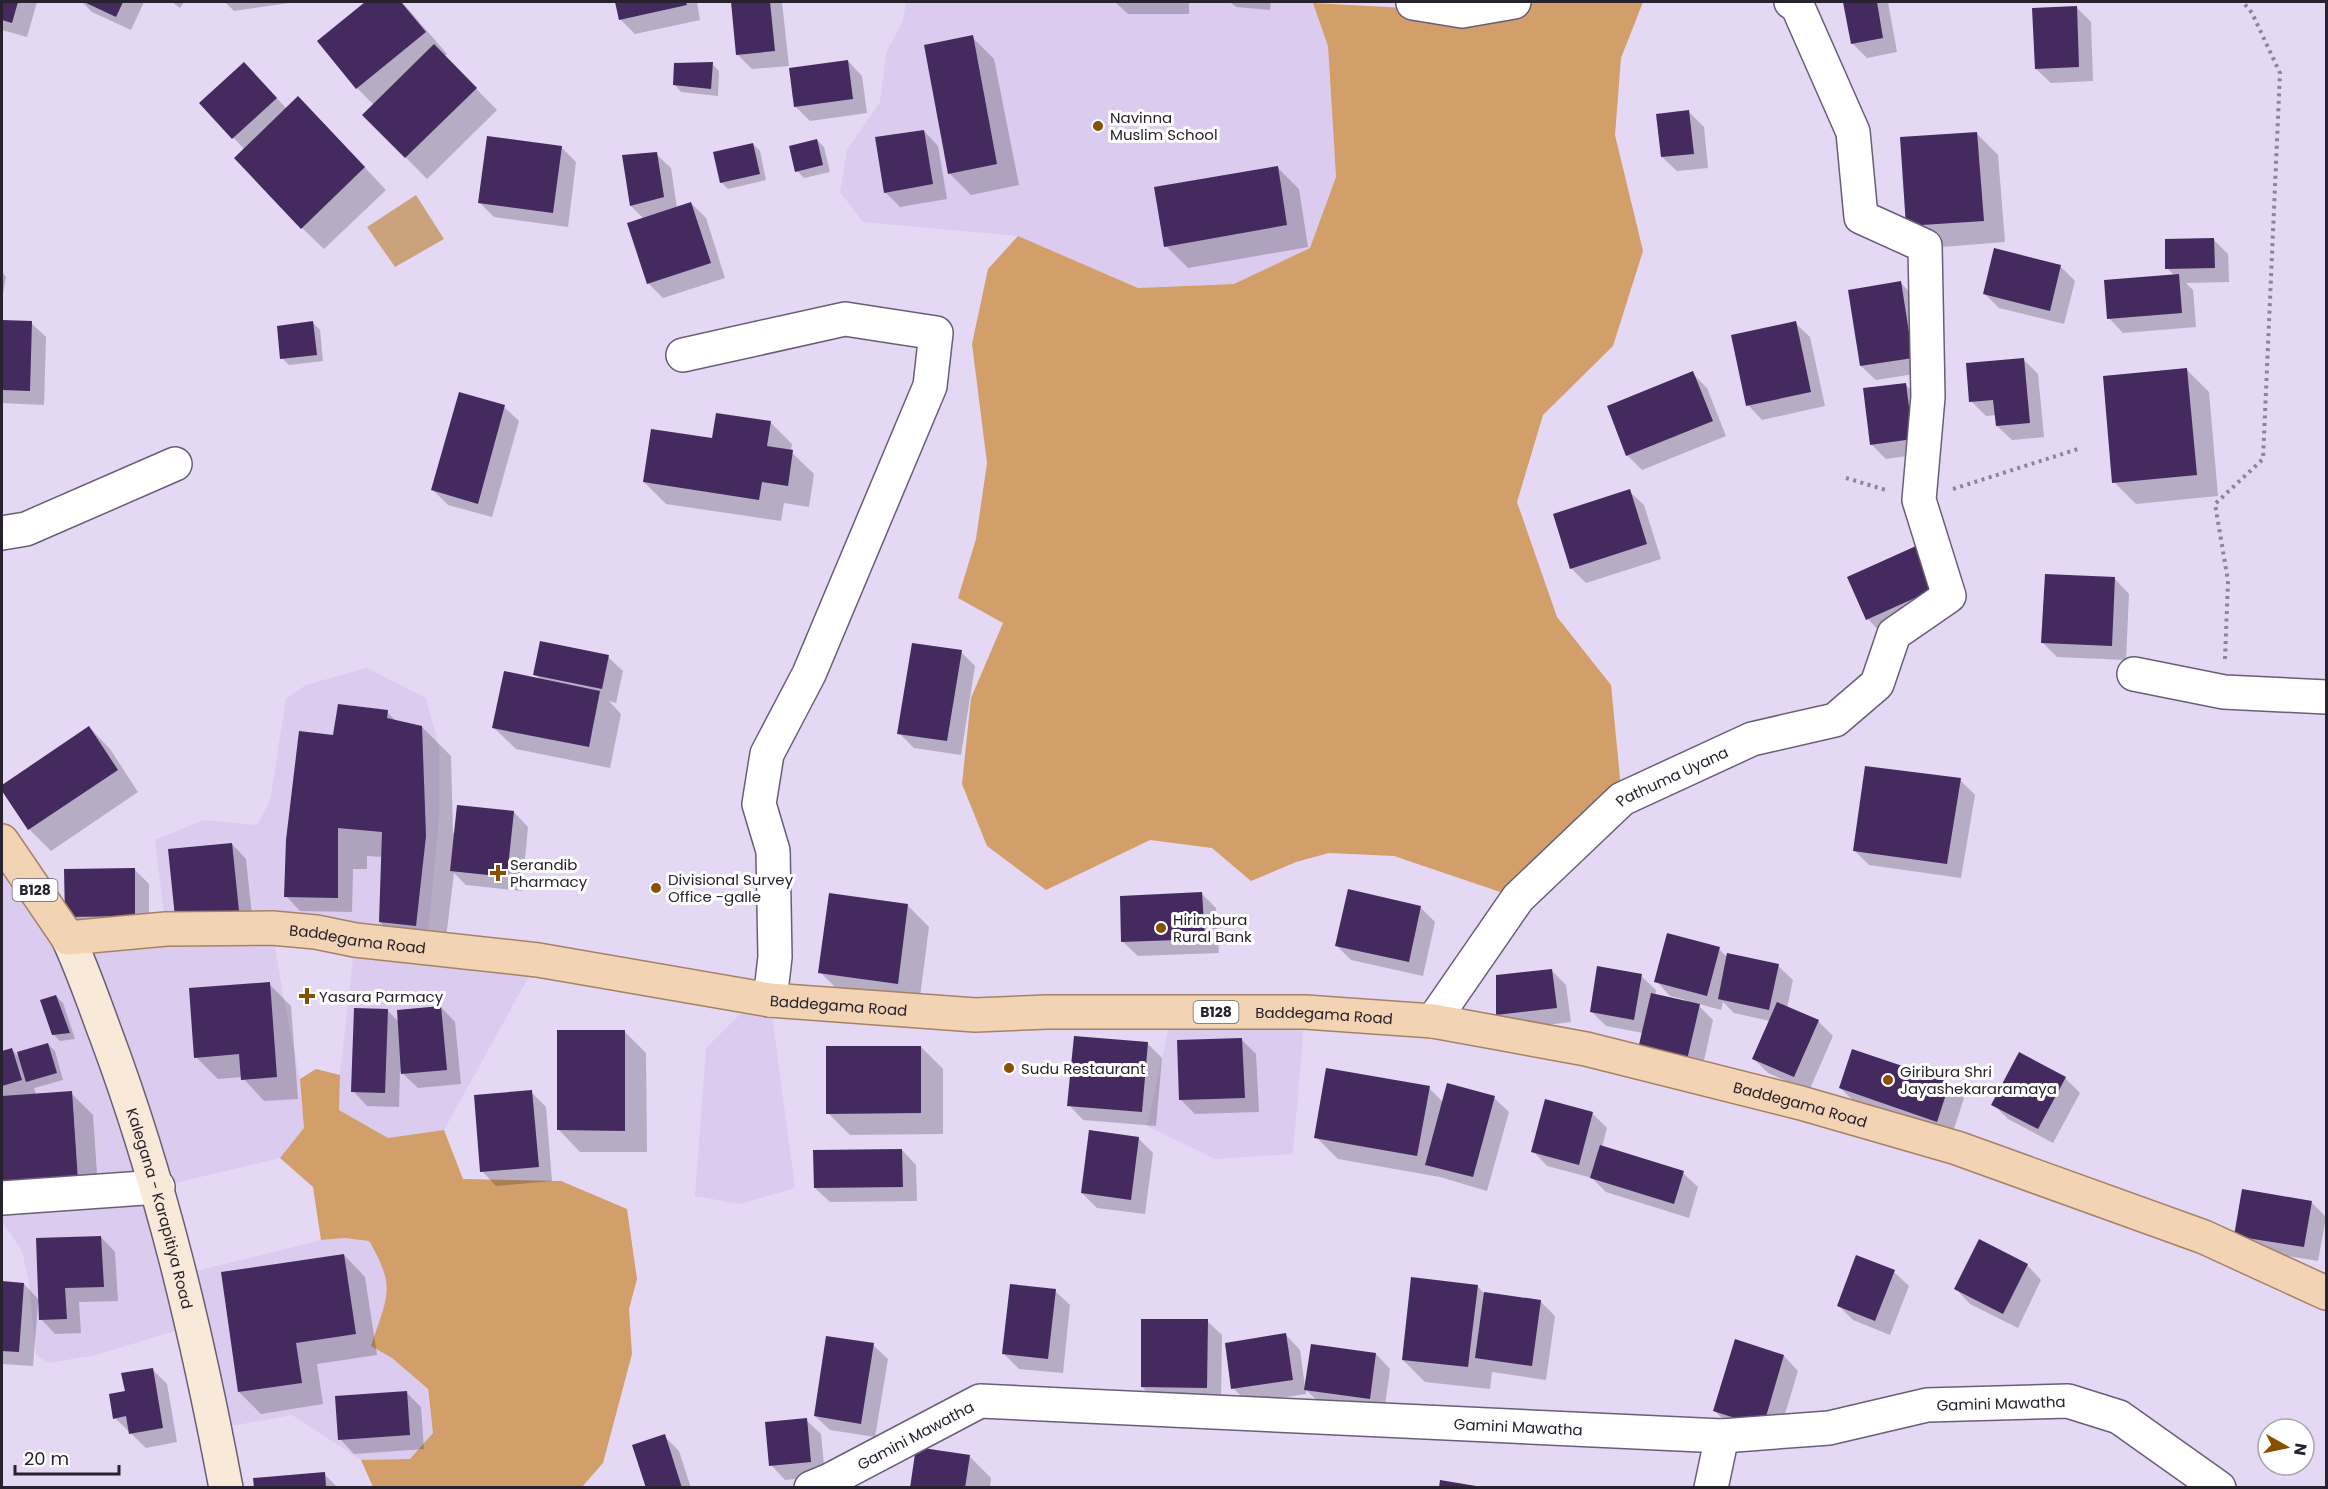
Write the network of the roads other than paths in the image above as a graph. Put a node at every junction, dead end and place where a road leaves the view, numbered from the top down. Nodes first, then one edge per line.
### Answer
1 (1514, 2) edge
2 (1791, 2) edge
3 (1413, 3) dead end
4 (683, 355) dead end
5 (175, 464) dead end
6 (2, 533) edge
7 (2134, 674) dead end
8 (2326, 697) edge
9 (2, 842) edge
10 (68, 938) junction
11 (770, 1000) junction
12 (1433, 1021) junction
13 (158, 1187) junction
14 (2, 1198) edge
15 (2326, 1293) edge
16 (1722, 1436) junction
17 (226, 1488) edge
18 (811, 1488) edge
19 (1711, 1488) edge
20 (2219, 1488) edge

1 - 3 street
2 - 12 street, Pathuma Uyana
4 - 11 street
5 - 6 street
7 - 8 street
9 - 10 main road, B128
10 - 11 main road, Baddegama Road / B128
10 - 13 main road, Kalegana - Karapitiya Road
11 - 12 main road, Baddegama Road / B128
12 - 15 main road, Baddegama Road / B128
13 - 14 street
13 - 17 main road, Kalegana - Karapitiya Road
16 - 18 street, Gamini Mawatha
16 - 19 street
16 - 20 street, Gamini Mawatha

